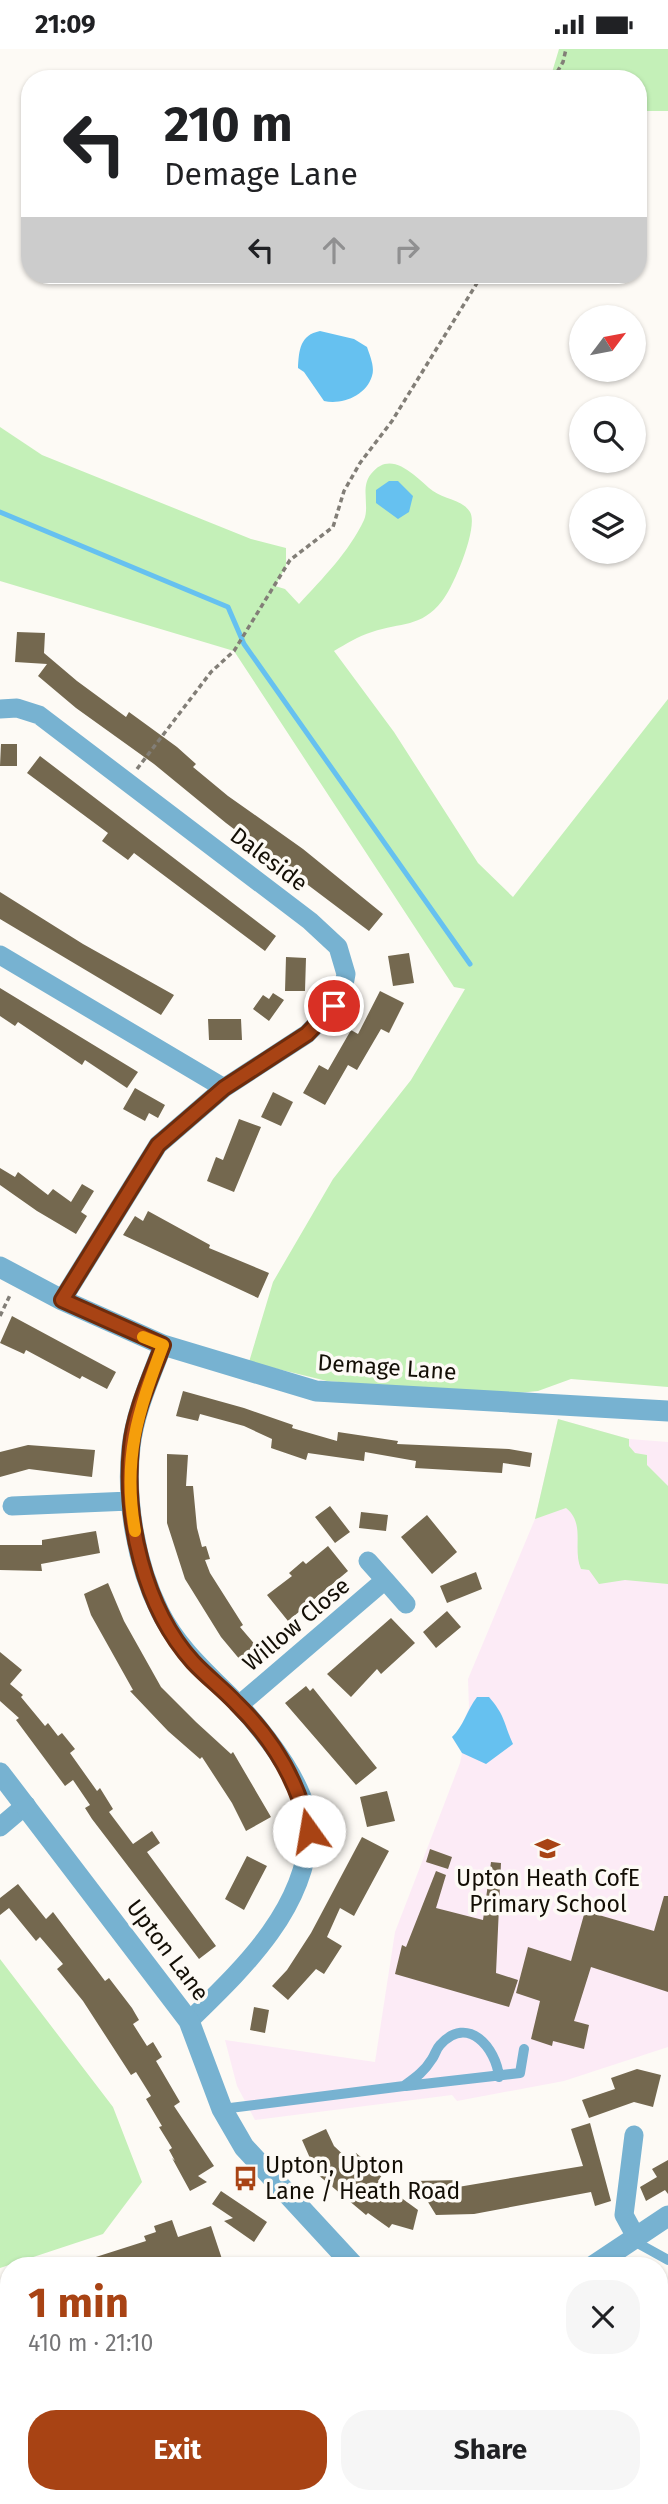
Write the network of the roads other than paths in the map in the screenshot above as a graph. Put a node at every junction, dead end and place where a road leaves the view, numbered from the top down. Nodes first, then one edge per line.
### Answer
1 (0, 709) edge
2 (0, 955) edge
3 (224, 1088) junction
4 (9, 1272) edge
5 (62, 1300) junction
6 (163, 1345) junction
7 (668, 1411) edge
8 (130, 1501) junction
9 (12, 1506) dead end
10 (368, 1561) dead end
11 (385, 1580) junction
12 (406, 1604) dead end
13 (239, 1705) junction
14 (0, 1773) edge
15 (26, 1805) junction
16 (0, 1827) edge
17 (189, 2021) junction
18 (524, 2049) dead end
19 (499, 2077) junction
20 (404, 2086) junction
21 (222, 2109) junction
22 (635, 2135) dead end
23 (668, 2215) edge
24 (634, 2238) junction
25 (346, 2257) edge
26 (606, 2257) edge
27 (663, 2257) edge

1 - 3 street, Daleside
2 - 3 street
3 - 5 street, Daleside
4 - 5 street, Demage Lane
5 - 6 street, Demage Lane
6 - 7 street, Demage Lane
6 - 8 street
8 - 9 street
8 - 13 street
10 - 11 street, Willow Close
11 - 12 street, Willow Close
11 - 13 street, Willow Close
13 - 17 street
14 - 15 street, Upton Lane
15 - 16 street
15 - 17 street, Upton Lane
17 - 21 street, Upton Lane
18 - 19 lane
19 - 20 lane
19 - 20 lane
20 - 21 lane
21 - 25 street, Upton Lane
22 - 24 street
23 - 24 street
24 - 26 street
24 - 27 lane

